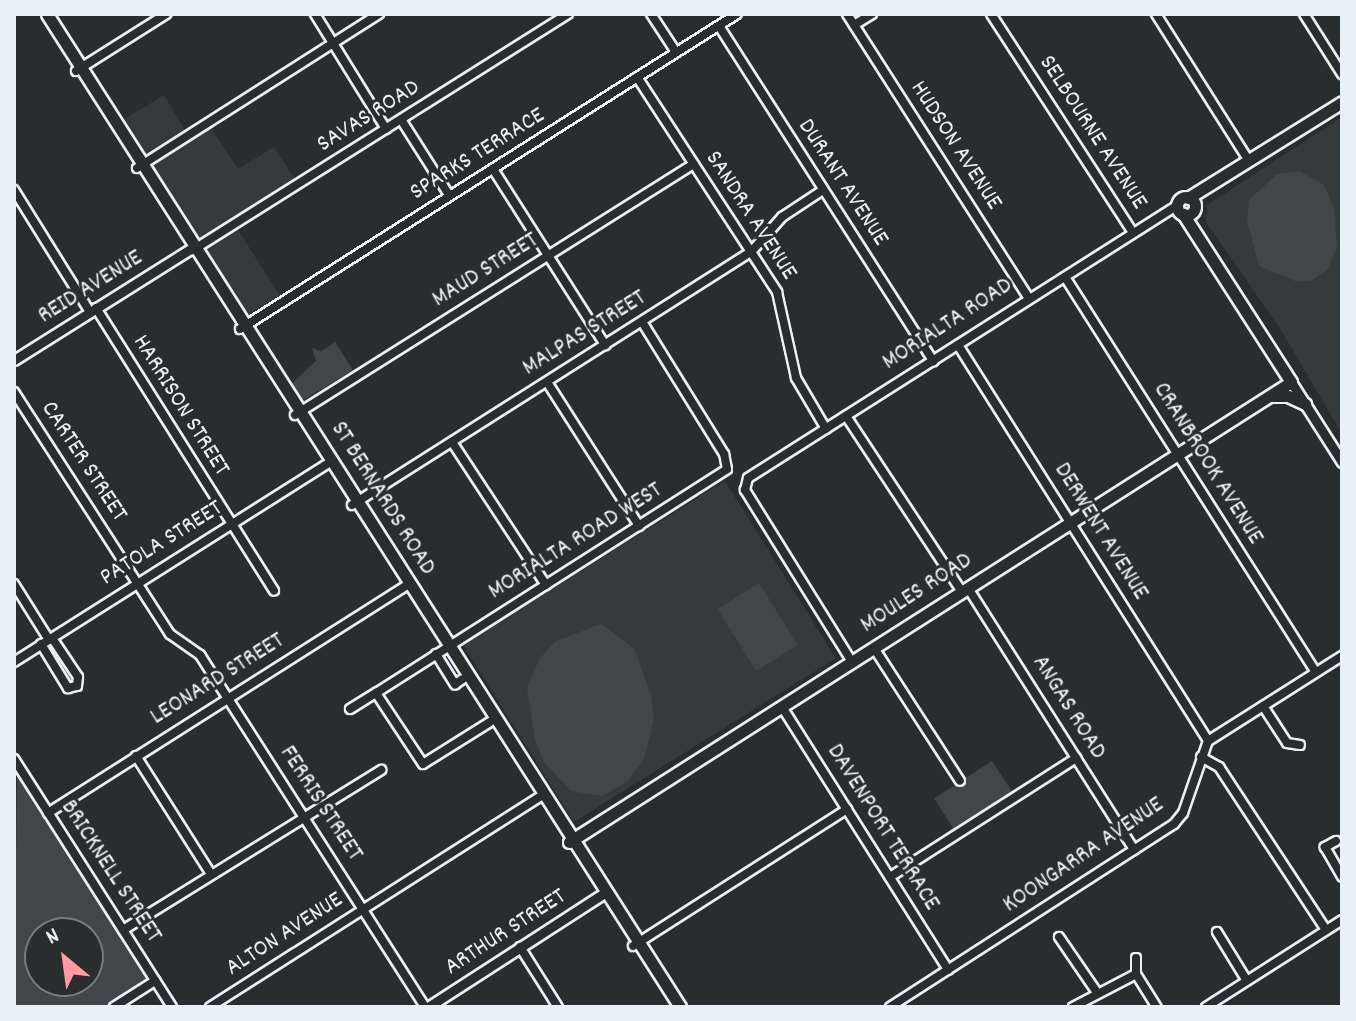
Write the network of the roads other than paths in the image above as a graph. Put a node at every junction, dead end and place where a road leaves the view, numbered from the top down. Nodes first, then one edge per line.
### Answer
1 (39, 14) edge
2 (47, 14) edge
3 (166, 14) edge
4 (315, 14) edge
5 (379, 14) edge
6 (568, 14) edge
7 (651, 14) edge
8 (737, 14) edge
9 (847, 14) edge
10 (872, 14) edge
11 (991, 14) edge
12 (1156, 14) edge
13 (1304, 14) edge
14 (854, 25) junction
15 (719, 26) junction
16 (333, 43) junction
17 (676, 52) junction
18 (79, 70) junction
19 (1342, 74) edge
20 (637, 77) junction
21 (1342, 102) edge
22 (402, 121) junction
23 (386, 129) junction
24 (1249, 161) junction
25 (693, 164) junction
26 (140, 166) junction
27 (493, 169) junction
28 (14, 190) edge
29 (823, 190) junction
30 (449, 195) junction
31 (1187, 207) junction
32 (1133, 233) junction
33 (194, 250) junction
34 (751, 252) junction
35 (548, 255) junction
36 (1065, 277) junction
37 (1029, 299) junction
38 (93, 310) junction
39 (642, 322) junction
40 (243, 327) junction
41 (605, 345) junction
42 (958, 345) junction
43 (14, 360) edge
44 (933, 361) junction
45 (547, 382) junction
46 (1291, 382) junction
47 (14, 392) edge
48 (1267, 397) junction
49 (1305, 404) junction
50 (298, 414) junction
51 (846, 416) junction
52 (826, 429) junction
53 (452, 442) junction
54 (1178, 454) junction
55 (1342, 462) edge
56 (330, 463) junction
57 (355, 504) junction
58 (1070, 523) junction
59 (230, 525) junction
60 (639, 526) junction
61 (14, 584) edge
62 (137, 584) junction
63 (407, 584) junction
64 (546, 585) junction
65 (965, 590) junction
66 (274, 591) dead end
67 (170, 634) joint
68 (47, 641) junction
69 (874, 648) junction
70 (443, 650) junction
71 (1342, 657) edge
72 (14, 662) edge
73 (852, 662) junction
74 (1316, 672) junction
75 (376, 693) junction
76 (228, 698) junction
77 (1263, 706) junction
78 (782, 707) junction
79 (350, 709) dead end
80 (490, 722) junction
81 (1208, 741) junction
82 (1300, 745) dead end
83 (136, 756) junction
84 (1201, 757) junction
85 (1076, 758) junction
86 (14, 759) edge
87 (381, 770) dead end
88 (960, 781) dead end
89 (542, 796) junction
90 (847, 809) junction
91 (48, 813) junction
92 (303, 817) junction
93 (1336, 841) dead end
94 (571, 842) junction
95 (1134, 850) junction
96 (211, 874) junction
97 (890, 877) junction
98 (1342, 877) edge
99 (603, 894) junction
100 (364, 909) junction
101 (1342, 920) edge
102 (123, 930) junction
103 (1326, 930) junction
104 (1217, 932) dead end
105 (1059, 937) dead end
106 (636, 944) junction
107 (520, 947) junction
108 (1136, 958) dead end
109 (948, 970) junction
110 (1136, 974) junction
111 (155, 981) junction
112 (1247, 981) junction
113 (1096, 991) junction
114 (892, 1006) edge
115 (114, 1007) edge
116 (172, 1007) edge
117 (210, 1007) edge
118 (426, 1007) edge
119 (558, 1007) edge
120 (672, 1007) edge
121 (680, 1007) edge
122 (1073, 1007) edge
123 (1157, 1007) edge
124 (1206, 1007) edge

1 - 18 main road, ST BERNARDS ROAD
2 - 18 main road, ST BERNARDS ROAD
3 - 18 street
4 - 16 street
5 - 16 street
6 - 22 street, SAVAS ROAD
7 - 17 street
8 - 15 street, SPARKS TERRACE
9 - 14 street, HUDSON AVENUE
10 - 14 street
11 - 32 street, SELBOURNE AVENUE
12 - 24 street
13 - 19 street
14 - 37 street, HUDSON AVENUE
15 - 17 street, SPARKS TERRACE
15 - 29 street, DURANT AVENUE
16 - 23 street
16 - 26 street
17 - 20 street, SPARKS TERRACE
18 - 26 main road, ST BERNARDS ROAD
20 - 25 street, SANDRA AVENUE
20 - 27 street, SPARKS TERRACE
21 - 24 main road, MORIALTA ROAD
22 - 23 street, SAVAS ROAD
22 - 30 street
23 - 33 street, SAVAS ROAD
24 - 31 main road, MORIALTA ROAD
25 - 34 street, SANDRA AVENUE
25 - 35 street, MAUD STREET
26 - 33 main road, ST BERNARDS ROAD
27 - 30 street, SPARKS TERRACE
27 - 35 street
28 - 38 street, HARRISON STREET
29 - 34 street, MALPAS STREET
29 - 44 street, DURANT AVENUE
30 - 40 street, SPARKS TERRACE
31 - 32 street, MORIALTA ROAD
31 - 46 main road
32 - 36 street, MORIALTA ROAD
33 - 38 street, REID AVENUE
33 - 40 main road, ST BERNARDS ROAD
34 - 39 street, MALPAS STREET
34 - 52 street, SANDRA AVENUE
35 - 41 street
35 - 50 street, MAUD STREET
36 - 37 street, MORIALTA ROAD
36 - 54 street, CRANBROOK AVENUE
37 - 42 street, MORIALTA ROAD
38 - 43 street, REID AVENUE
38 - 59 street, HARRISON STREET
39 - 41 street, MALPAS STREET
39 - 60 street, MORIALTA ROAD WEST
40 - 50 main road, ST BERNARDS ROAD
41 - 45 street, MALPAS STREET
42 - 44 street, MORIALTA ROAD
42 - 58 street, DERWENT AVENUE
44 - 51 street, MORIALTA ROAD
45 - 53 street, MALPAS STREET
45 - 60 street
46 - 48 main road, MOULES ROAD
46 - 49 street
47 - 62 street, CARTER STREET
48 - 49 main road
48 - 54 main road, MOULES ROAD
49 - 55 street
50 - 56 main road, ST BERNARDS ROAD
51 - 52 street, MORIALTA ROAD
51 - 65 street, ANGAS ROAD
52 - 73 street, MORIALTA ROAD
53 - 57 street, MALPAS STREET
53 - 64 street
54 - 58 main road, MOULES ROAD
54 - 74 street, CRANBROOK AVENUE
56 - 57 main road, ST BERNARDS ROAD
56 - 59 street, PATOLA STREET
57 - 63 main road, ST BERNARDS ROAD
58 - 65 main road, MOULES ROAD
58 - 81 street, DERWENT AVENUE
59 - 62 street, PATOLA STREET
59 - 66 street, HARRISON STREET
60 - 64 street, MORIALTA ROAD WEST
61 - 68 street
62 - 67 street, CARTER STREET
62 - 68 street, PATOLA STREET
63 - 70 main road, ST BERNARDS ROAD
63 - 76 street, LEONARD STREET
64 - 70 street, MORIALTA ROAD WEST
65 - 69 main road, MOULES ROAD
65 - 85 street, ANGAS ROAD
67 - 76 street, FERRIS STREET
68 - 68 street
68 - 72 street, PATOLA STREET
69 - 73 main road, MOULES ROAD
69 - 88 street
70 - 75 street, MORIALTA ROAD WEST
70 - 80 main road, ST BERNARDS ROAD
70 - 89 main road, ST BERNARDS ROAD
71 - 74 street
73 - 78 main road, MOULES ROAD
74 - 77 street
75 - 79 street, MORIALTA ROAD WEST
75 - 80 street
76 - 83 street, LEONARD STREET
76 - 92 street, FERRIS STREET
77 - 81 street
77 - 82 street
78 - 90 street, DAVENPORT TERRACE
78 - 94 main road, MOULES ROAD
80 - 89 main road, ST BERNARDS ROAD
81 - 84 street, KOONGARRA AVENUE
83 - 91 street, LEONARD STREET
83 - 96 street
84 - 95 street, KOONGARRA AVENUE
84 - 103 street
85 - 95 street, ANGAS ROAD
85 - 97 street
86 - 91 street, BRICKNELL STREET
87 - 92 street
89 - 94 main road, ST BERNARDS ROAD
89 - 100 street, ALTON AVENUE
90 - 97 street, DAVENPORT TERRACE
90 - 106 street
91 - 102 street, BRICKNELL STREET
92 - 96 street
92 - 100 street, FERRIS STREET
93 - 98 street
94 - 99 main road, ST BERNARDS ROAD
95 - 109 street, KOONGARRA AVENUE
96 - 102 street
97 - 109 street, DAVENPORT TERRACE
99 - 106 main road, ST BERNARDS ROAD
99 - 107 street, ARTHUR STREET
100 - 117 street, ALTON AVENUE
100 - 118 street, FERRIS STREET
101 - 103 street
102 - 111 street, BRICKNELL STREET
103 - 112 street
104 - 112 street
105 - 113 street
106 - 120 main road, ST BERNARDS ROAD
106 - 121 main road, ST BERNARDS ROAD
107 - 118 street, ARTHUR STREET
107 - 119 street
108 - 110 street
109 - 114 street, KOONGARRA AVENUE
110 - 113 street
110 - 123 street
111 - 115 street
111 - 116 street, BRICKNELL STREET
112 - 124 street
113 - 122 street

